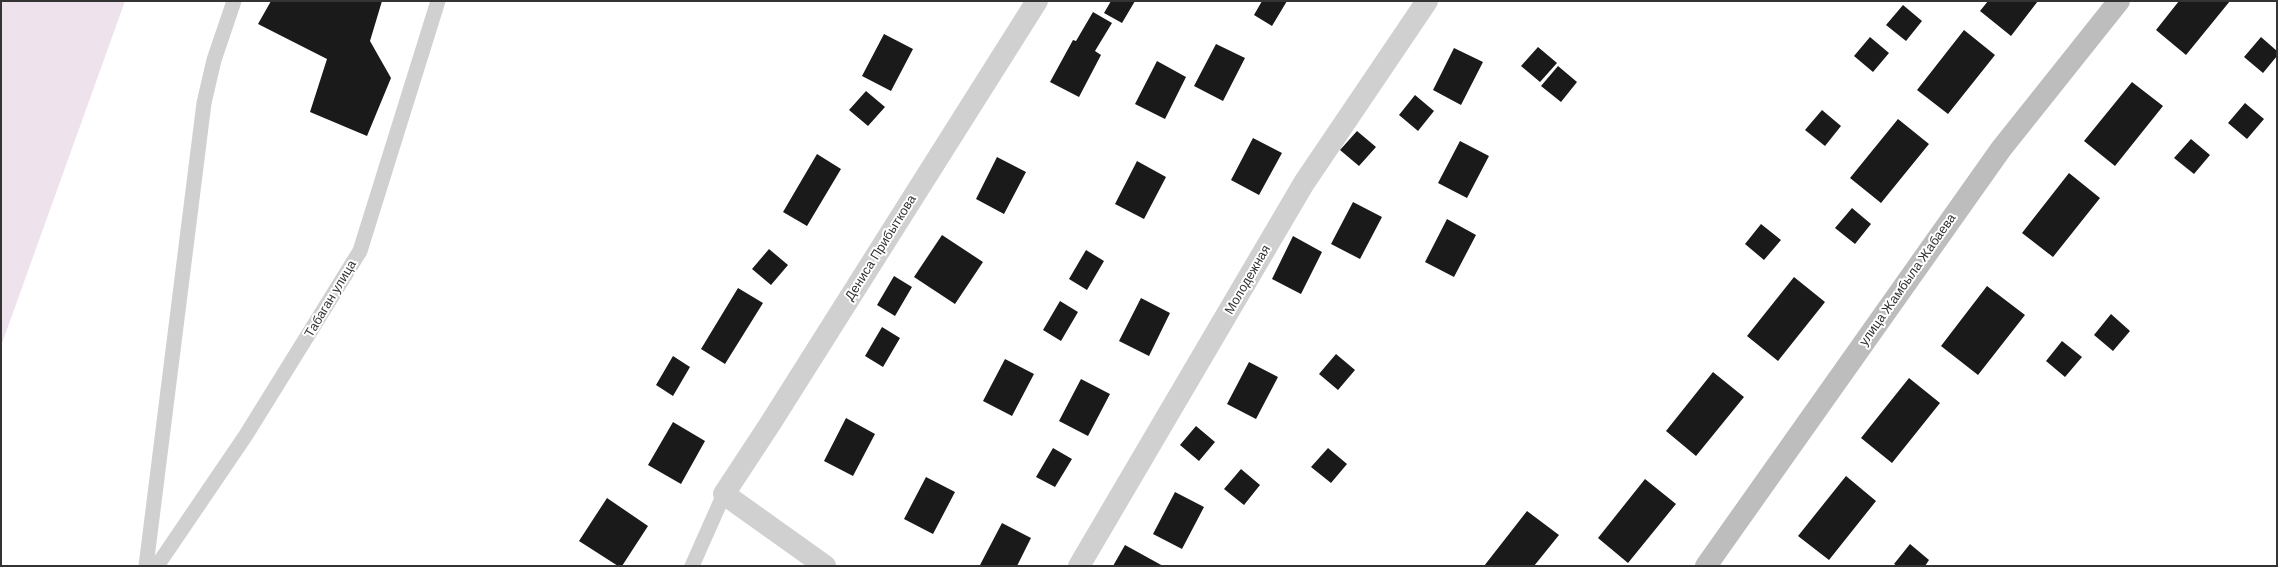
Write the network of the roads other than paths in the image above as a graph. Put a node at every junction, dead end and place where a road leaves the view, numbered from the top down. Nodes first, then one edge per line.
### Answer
1 (234, 1) edge
2 (438, 1) edge
3 (1037, 1) edge
4 (1427, 1) edge
5 (2119, 1) edge
6 (724, 494) junction
7 (146, 566) edge
8 (158, 566) edge
9 (692, 566) edge
10 (825, 566) edge
11 (1079, 566) edge
12 (1706, 566) edge

1 - 7 lane
2 - 8 lane, Табаган улица
3 - 6 street, Дениса Прибыткова
4 - 11 street, Молодежная
5 - 12 street, улица Жамбыла Жабаева
6 - 9 lane
6 - 10 street

